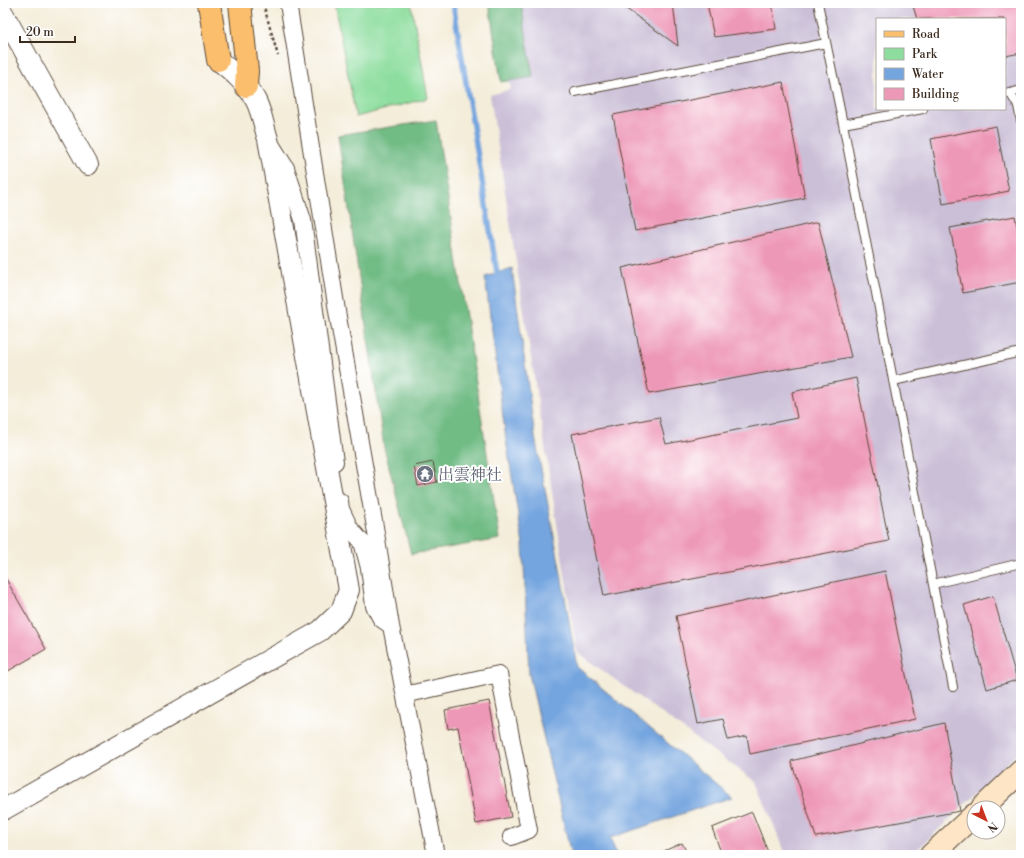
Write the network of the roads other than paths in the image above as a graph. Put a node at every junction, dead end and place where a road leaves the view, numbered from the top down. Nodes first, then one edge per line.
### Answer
1 (209, 3) edge
2 (240, 3) edge
3 (288, 3) edge
4 (818, 3) edge
5 (3, 13) edge
6 (826, 43) junction
7 (218, 60) joint
8 (246, 86) junction
9 (1021, 90) edge
10 (575, 92) dead end
11 (1007, 93) edge
12 (918, 110) edge
13 (1021, 121) edge
14 (844, 124) junction
15 (268, 139) junction
16 (88, 165) dead end
17 (1021, 352) edge
18 (893, 381) junction
19 (1021, 563) edge
20 (933, 584) junction
21 (391, 626) junction
22 (953, 687) dead end
23 (413, 693) dead end
24 (1021, 771) edge
25 (990, 800) edge
26 (3, 810) edge
27 (966, 822) edge
28 (511, 837) dead end
29 (436, 855) edge
30 (931, 855) edge

1 - 7 main road
2 - 8 main road
3 - 21 street
4 - 6 lane
5 - 16 street
6 - 10 lane
6 - 14 lane
7 - 8 street
8 - 15 street
9 - 11 lane
11 - 13 lane
12 - 14 lane
14 - 18 lane
15 - 21 street
15 - 26 street
17 - 18 lane
18 - 20 lane
19 - 20 lane
20 - 22 lane
21 - 29 street
23 - 28 street
24 - 25 main road
27 - 30 main road

